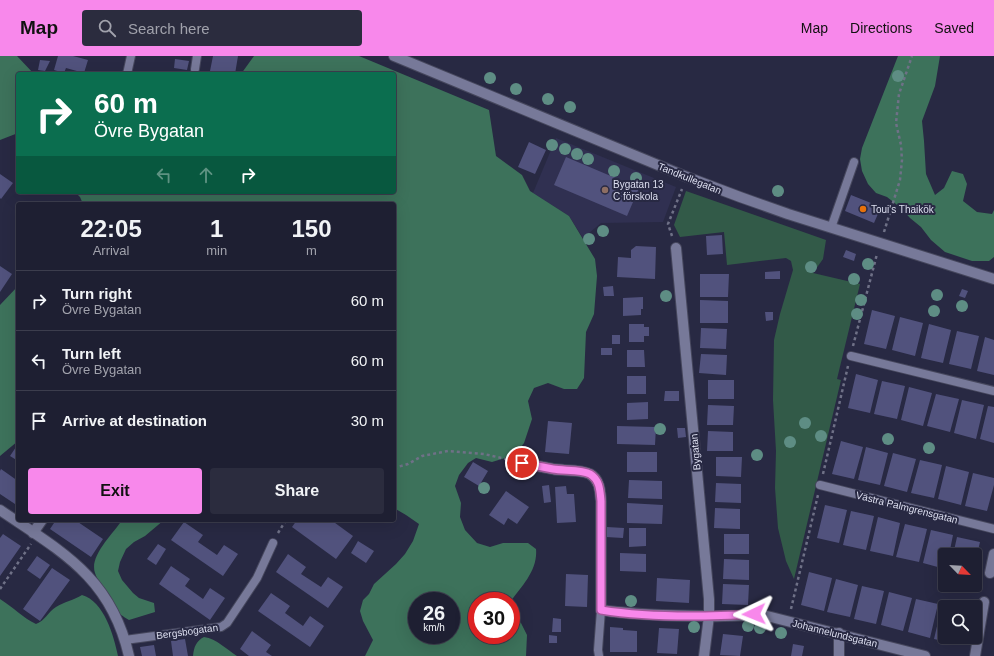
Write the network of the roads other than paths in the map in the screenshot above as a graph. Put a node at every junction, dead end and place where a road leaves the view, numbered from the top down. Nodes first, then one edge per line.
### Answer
1 (131, 56) edge
2 (197, 56) edge
3 (394, 56) edge
4 (195, 68) dead end
5 (127, 72) edge
6 (854, 162) dead end
7 (831, 228) junction
8 (676, 248) road end
9 (994, 279) edge
10 (851, 356) road end
11 (994, 391) edge
12 (522, 463) road end
13 (820, 485) road end
14 (0, 510) edge
15 (16, 521) edge
16 (18, 522) edge
17 (41, 522) edge
18 (994, 529) edge
19 (35, 534) junction
20 (273, 543) road end
21 (994, 554) edge
22 (990, 573) dead end
23 (984, 602) dead end
24 (601, 610) junction
25 (709, 616) junction
26 (839, 634) junction
27 (125, 640) junction
28 (129, 656) edge
29 (599, 656) edge
30 (704, 656) edge
31 (839, 656) edge
32 (925, 656) edge
33 (975, 656) edge

1 - 5 lane
2 - 4 lane
3 - 7 street, Tandkullegatan
6 - 7 lane
7 - 9 street, Tandkullegatan
8 - 25 street, Bygatan
10 - 11 lane
12 - 24 street
13 - 18 lane, Västra Palmgrensgatan
14 - 15 street
16 - 19 street
17 - 19 street
19 - 27 street
20 - 27 lane, Bergsbogatan
21 - 22 street
23 - 33 street
24 - 25 street, Johannelundsgatan
24 - 29 lane
25 - 26 street, Johannelundsgatan
25 - 30 street, Bygatan
26 - 31 street
26 - 32 street, Johannelundsgatan
27 - 28 street

